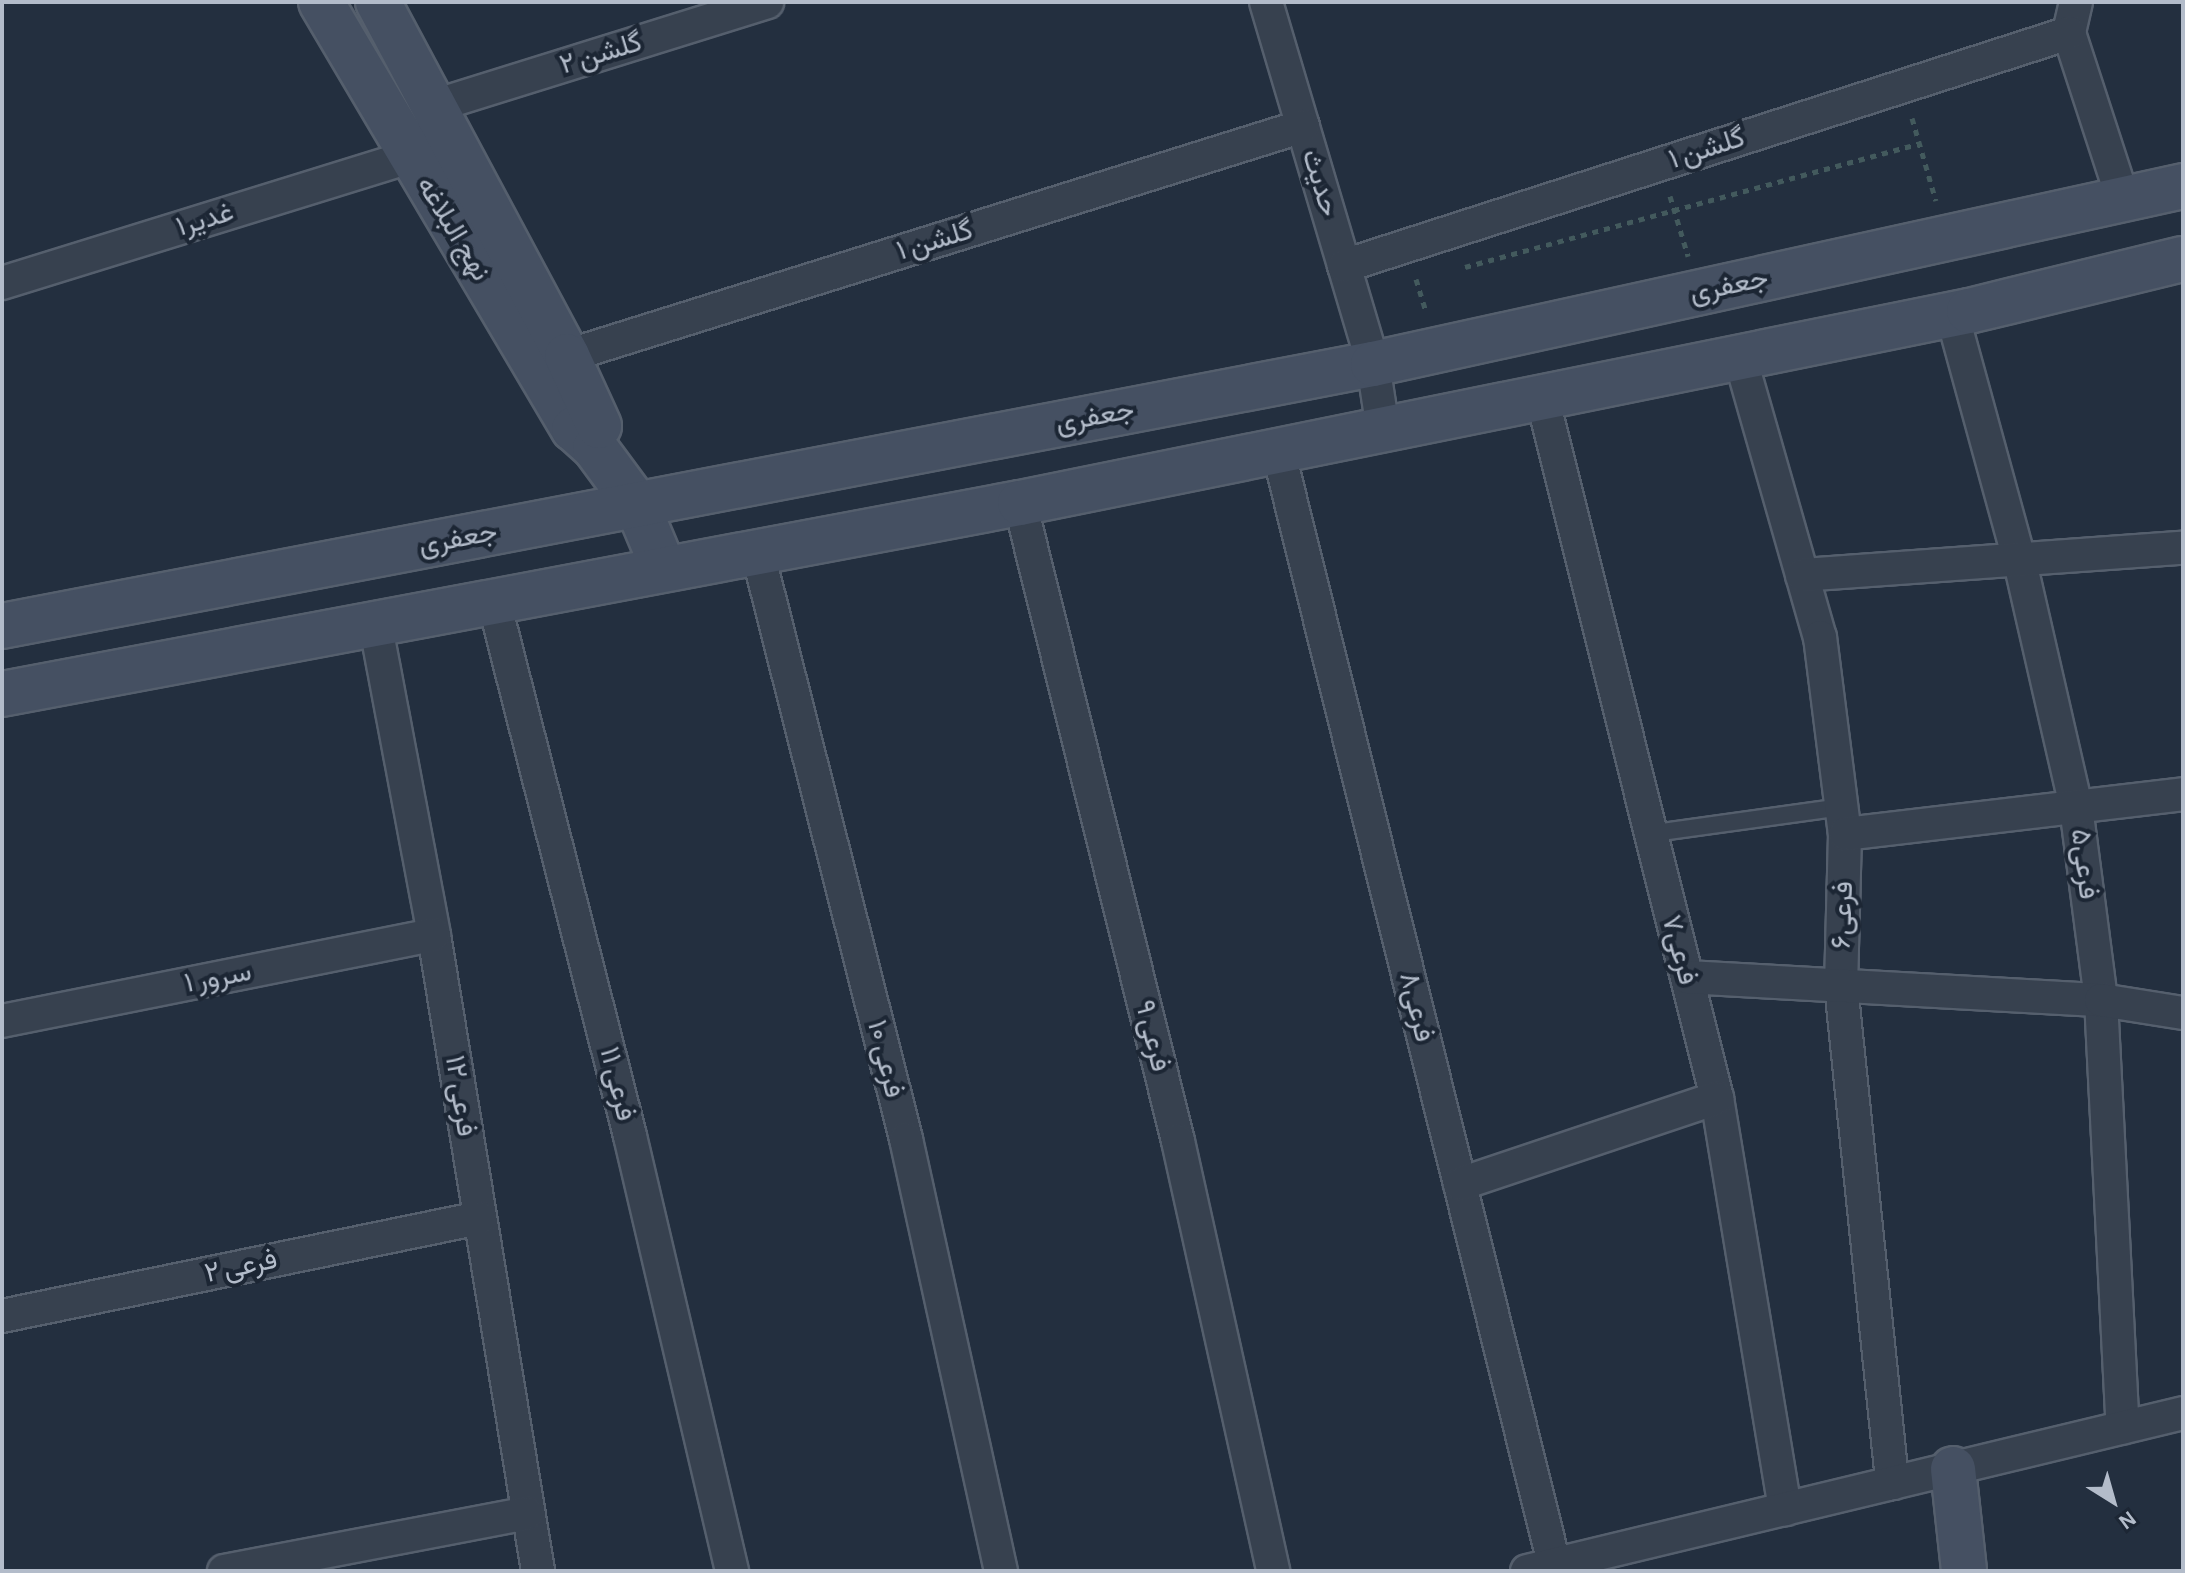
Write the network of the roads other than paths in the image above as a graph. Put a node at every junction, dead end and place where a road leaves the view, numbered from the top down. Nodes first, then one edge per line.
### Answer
1 (321, 2) edge
2 (378, 2) edge
3 (767, 2) edge
4 (1266, 2) edge
5 (2073, 17) edge
6 (434, 106) junction
7 (1303, 126) junction
8 (408, 157) junction
9 (2183, 186) edge
10 (2123, 199) junction
11 (2183, 259) edge
12 (1344, 266) junction
13 (2, 283) edge
14 (1952, 314) junction
15 (567, 356) junction
16 (1740, 357) junction
17 (1373, 364) junction
18 (1542, 397) junction
19 (1383, 429) junction
20 (595, 448) junction
21 (1278, 450) junction
22 (1020, 503) junction
23 (637, 505) junction
24 (2183, 548) edge
25 (757, 550) junction
26 (2020, 562) junction
27 (663, 567) junction
28 (1802, 575) junction
29 (493, 598) junction
30 (375, 622) junction
31 (2, 626) edge
32 (2, 694) edge
33 (2183, 794) edge
34 (2076, 807) junction
35 (1843, 820) junction
36 (1647, 834) junction
37 (434, 935) junction
38 (1687, 977) junction
39 (1841, 986) junction
40 (2101, 1000) junction
41 (2183, 1013) edge
42 (2, 1021) edge
43 (1717, 1098) junction
44 (1460, 1184) junction
45 (480, 1218) junction
46 (2, 1316) edge
47 (2183, 1413) edge
48 (2123, 1427) junction
49 (1953, 1469) junction
50 (1892, 1483) junction
51 (1785, 1509) junction
52 (527, 1513) junction
53 (1541, 1568) edge
54 (224, 1571) edge
55 (538, 1571) edge
56 (732, 1571) edge
57 (1001, 1571) edge
58 (1273, 1571) edge
59 (1964, 1571) edge

1 - 8 main road, نهج البلاغه
2 - 6 main road, نهج البلاغه
3 - 6 street, گلشن ۲
4 - 7 street, حدیث
5 - 10 street
5 - 12 street, گلشن ۱
6 - 15 main road, نهج البلاغه
7 - 12 street, حدیث
7 - 15 street, گلشن ۱
8 - 13 street, غدیر۱
8 - 20 main road, نهج البلاغه
9 - 10 main road, جعفری
10 - 17 main road, جعفری
11 - 14 main road
12 - 17 street, حدیث
14 - 16 main road
14 - 26 street, فرعی۵
15 - 20 main road, نهج البلاغه
16 - 18 main road
16 - 28 street, فرعی۶
17 - 19 street, حدیث
17 - 23 main road, جعفری
18 - 19 main road
18 - 36 street, فرعی۷
19 - 21 main road
20 - 23 main road, نهج البلاغه
21 - 22 main road
21 - 44 street, فرعی۸
22 - 25 main road
22 - 58 street, فرعی ۹
23 - 27 main road, نهج البلاغه
23 - 31 main road, جعفری
24 - 26 street
25 - 27 main road
25 - 57 street, فرعی ۱۰
26 - 28 street
26 - 34 street, فرعی۵
27 - 29 main road
28 - 35 street, فرعی۶
29 - 30 main road
29 - 56 street, فرعی ۱۱
30 - 32 main road
30 - 37 street, فرعی ۱۲
33 - 34 street
34 - 35 street
34 - 40 street, فرعی۵
35 - 36 lane
35 - 39 street, فرعی۶
36 - 38 street, فرعی۷
37 - 42 street, سرور ۱
37 - 45 street, فرعی ۱۲
38 - 39 street
38 - 43 street, فرعی۷
39 - 40 street
39 - 50 street, فرعی۶
40 - 41 street
40 - 48 street, فرعی۵
43 - 44 street
43 - 51 street, فرعی۷
44 - 53 street, فرعی۸
45 - 46 street, فرعی ۲
45 - 52 street, فرعی ۱۲
47 - 48 street
48 - 49 street
49 - 50 street
49 - 59 main road
50 - 51 street
51 - 53 street
52 - 54 street
52 - 55 street, فرعی ۱۲

